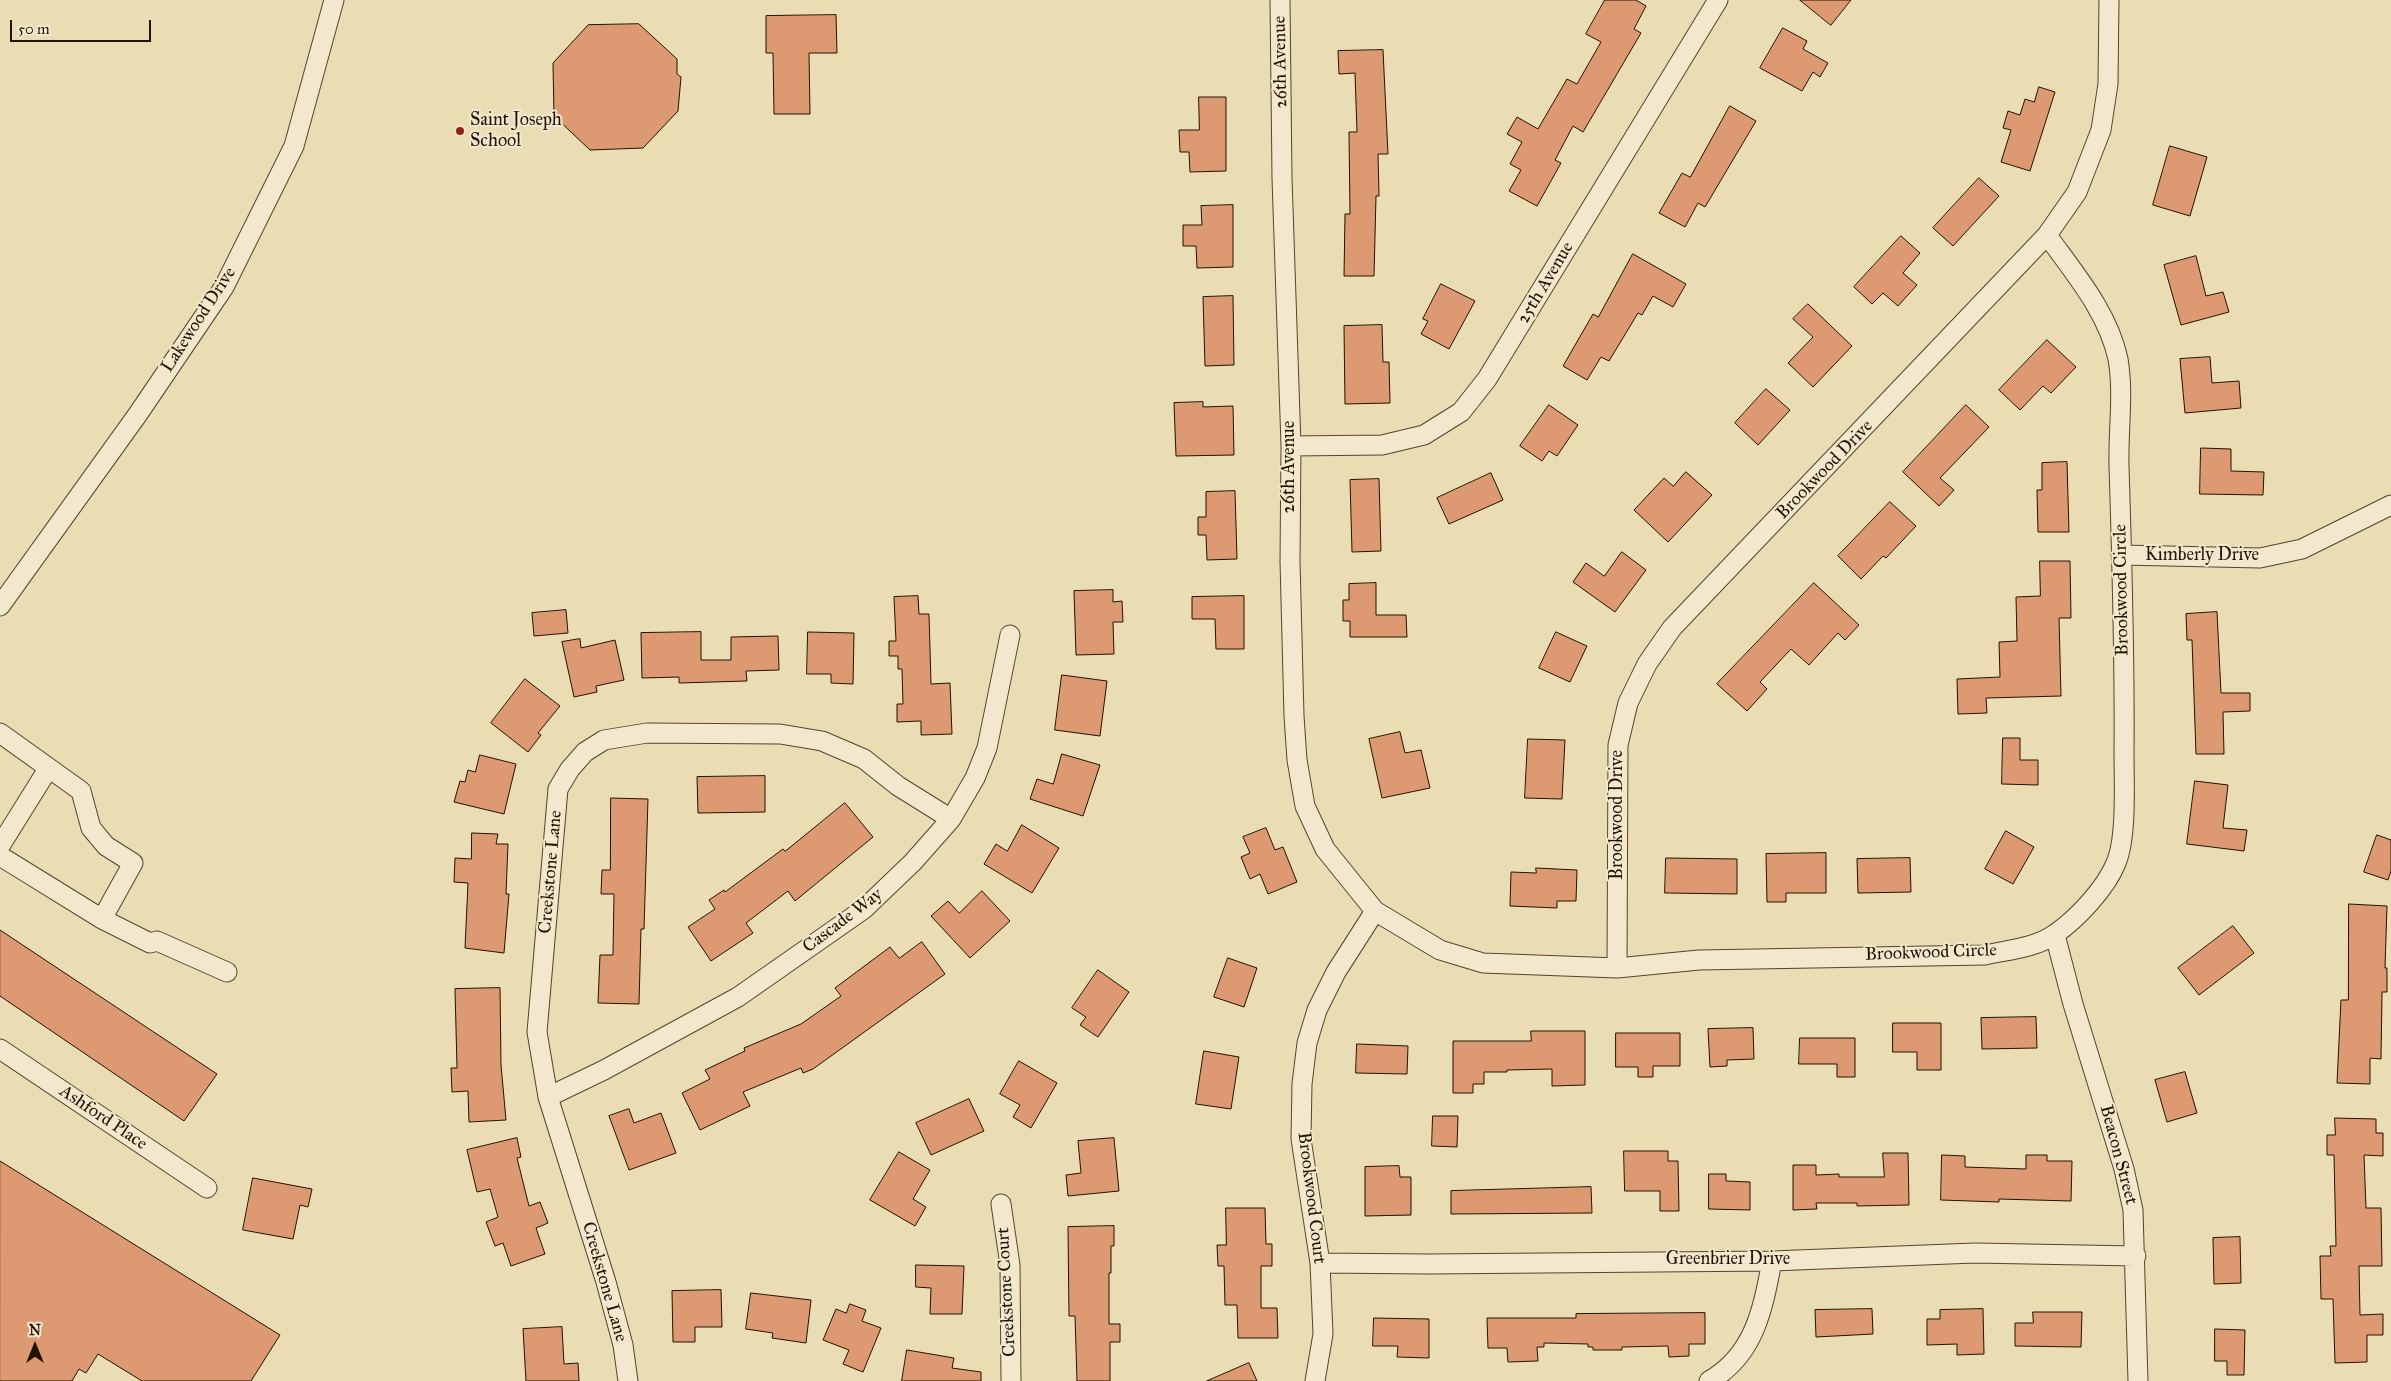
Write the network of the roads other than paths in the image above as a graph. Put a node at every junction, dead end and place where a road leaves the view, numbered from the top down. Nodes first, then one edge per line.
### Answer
1 (334, 0) edge
2 (1280, 0) edge
3 (1718, 0) edge
4 (2109, 0) edge
5 (2047, 235) junction
6 (1291, 446) junction
7 (2391, 504) edge
8 (2122, 556) junction
9 (0, 606) edge
10 (1010, 635) dead end
11 (0, 733) edge
12 (48, 770) junction
13 (951, 819) junction
14 (0, 846) edge
15 (0, 856) edge
16 (1375, 911) junction
17 (102, 919) junction
18 (2055, 935) junction
19 (1617, 968) junction
20 (227, 972) dead end
21 (0, 1049) edge
22 (548, 1097) junction
23 (206, 1188) dead end
24 (1001, 1204) dead end
25 (2136, 1256) junction
26 (1772, 1261) junction
27 (1320, 1262) junction
28 (628, 1381) edge
29 (1011, 1381) edge
30 (1315, 1381) edge
31 (1710, 1381) edge
32 (2138, 1381) edge

1 - 9 street, Lakewood Drive
2 - 6 street, 26th Avenue
3 - 6 street, 25th Avenue
4 - 5 street, Brookwood Drive
5 - 8 street, Brookwood Circle
5 - 19 street, Brookwood Drive
6 - 16 street, 26th Avenue
7 - 8 street, Kimberly Drive
8 - 18 street, Brookwood Circle
10 - 13 street, Cascade Way
11 - 12 street
12 - 14 street
12 - 17 street
13 - 22 street, Cascade Way
13 - 22 street, Creekstone Lane
15 - 17 street
16 - 19 street, Brookwood Circle
16 - 27 street, Brookwood Court
17 - 20 street
18 - 19 street, Brookwood Circle
18 - 25 street, Beacon Street
21 - 23 street, Ashford Place
22 - 28 street, Creekstone Lane
24 - 29 street, Creekstone Court
25 - 26 street, Greenbrier Drive
25 - 32 street, Beacon Street
26 - 27 street, Greenbrier Drive
26 - 31 street
27 - 30 street, Brookwood Court

